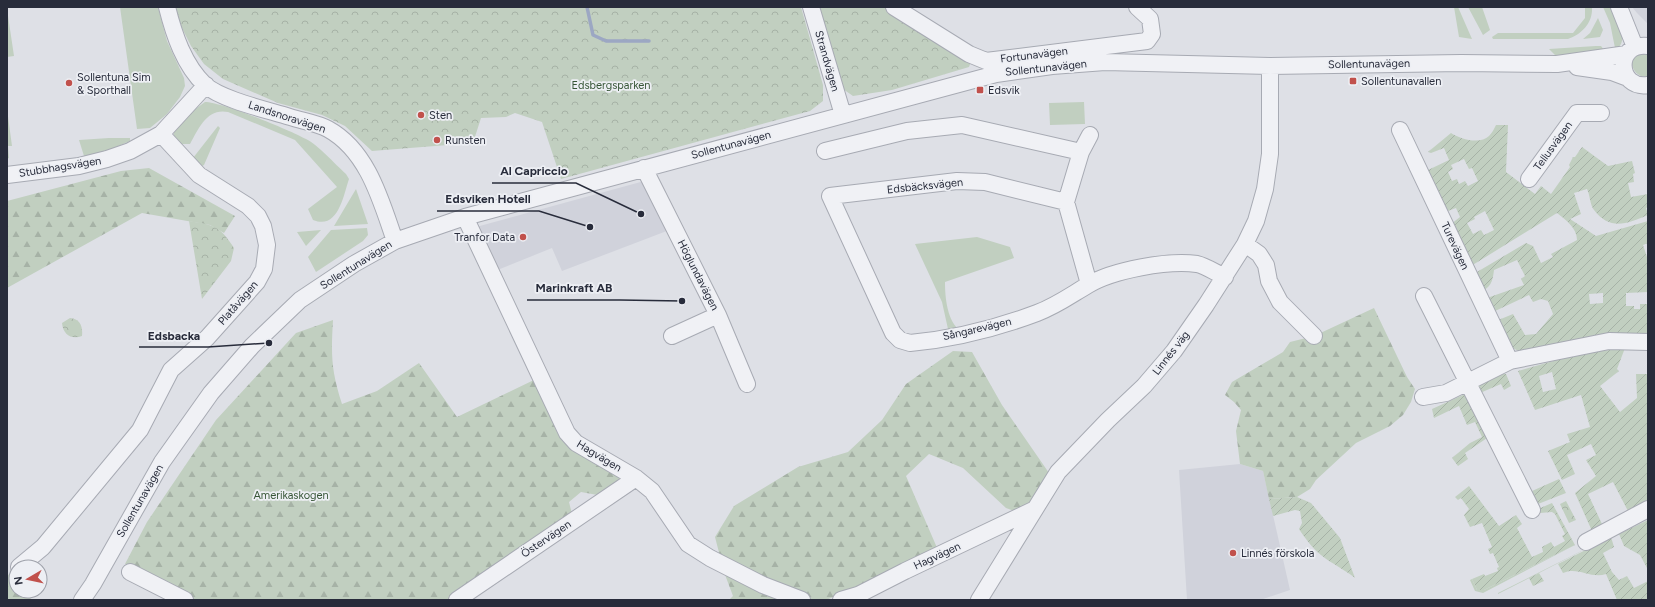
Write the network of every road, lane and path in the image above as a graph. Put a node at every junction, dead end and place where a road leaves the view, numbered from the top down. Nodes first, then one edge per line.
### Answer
1 (167, 7) edge
2 (811, 7) edge
3 (894, 7) edge
4 (1137, 7) edge
5 (1619, 7) edge
6 (1637, 49) edge
7 (1556, 64) junction
8 (1270, 66) junction
9 (1628, 78) junction
10 (206, 85) junction
11 (1647, 86) edge
12 (1601, 114) dead end
13 (843, 116) junction
14 (1400, 130) dead end
15 (161, 134) junction
16 (1090, 135) dead end
17 (825, 150) dead end
18 (1082, 152) junction
19 (644, 168) junction
20 (7, 175) edge
21 (1529, 179) dead end
22 (830, 196) joint
23 (1066, 202) junction
24 (465, 217) junction
25 (395, 241) junction
26 (1246, 244) junction
27 (1225, 276) junction
28 (1089, 284) junction
29 (1424, 296) dead end
30 (718, 315) junction
31 (672, 336) dead end
32 (1314, 336) dead end
33 (1648, 342) edge
34 (1510, 361) junction
35 (1468, 383) junction
36 (747, 384) dead end
37 (1423, 397) dead end
38 (636, 478) junction
39 (1648, 509) edge
40 (1033, 510) junction
41 (1532, 510) dead end
42 (1586, 542) dead end
43 (29, 559) edge
44 (130, 572) dead end
45 (82, 600) edge
46 (185, 600) edge
47 (457, 600) edge
48 (802, 600) edge
49 (841, 600) edge
50 (980, 600) edge

1 - 10 street, Landsnoravägen
2 - 13 street, Strandvägen
3 - 4 street, Fortunavägen
5 - 6 street
6 - 7 street, Sollentunavägen
6 - 9 street
7 - 8 street, Sollentunavägen
7 - 9 street, Sollentunavägen
8 - 13 street, Sollentunavägen
8 - 26 street, Linnés väg
9 - 11 street, Sollentunavägen
10 - 15 street, Stubbhagsvägen
10 - 25 street, Landsnoravägen
12 - 21 street, Tellusvägen
13 - 19 street, Sollentunavägen
14 - 34 street, Turevägen
15 - 20 street, Stubbhagsvägen
15 - 43 street, Platåvägen
16 - 18 street
17 - 18 street
18 - 23 street
19 - 24 street, Sollentunavägen
19 - 30 street, Höglundavägen
22 - 23 street, Edsbäcksvägen
22 - 28 street, Sångarevägen
23 - 28 street
24 - 25 street, Sollentunavägen
24 - 38 street, Hagvägen
25 - 45 street, Sollentunavägen
26 - 27 street, Linnés väg
26 - 32 street
27 - 28 street, Sångarevägen
27 - 40 street, Linnés väg
29 - 35 street
30 - 31 street
30 - 36 street, Höglundavägen
33 - 34 street
34 - 35 street
35 - 37 street
35 - 41 street
38 - 47 street, Östervägen
38 - 48 street, Hagvägen
39 - 42 street
40 - 49 street, Hagvägen
40 - 50 street, Linnés väg
44 - 46 street

